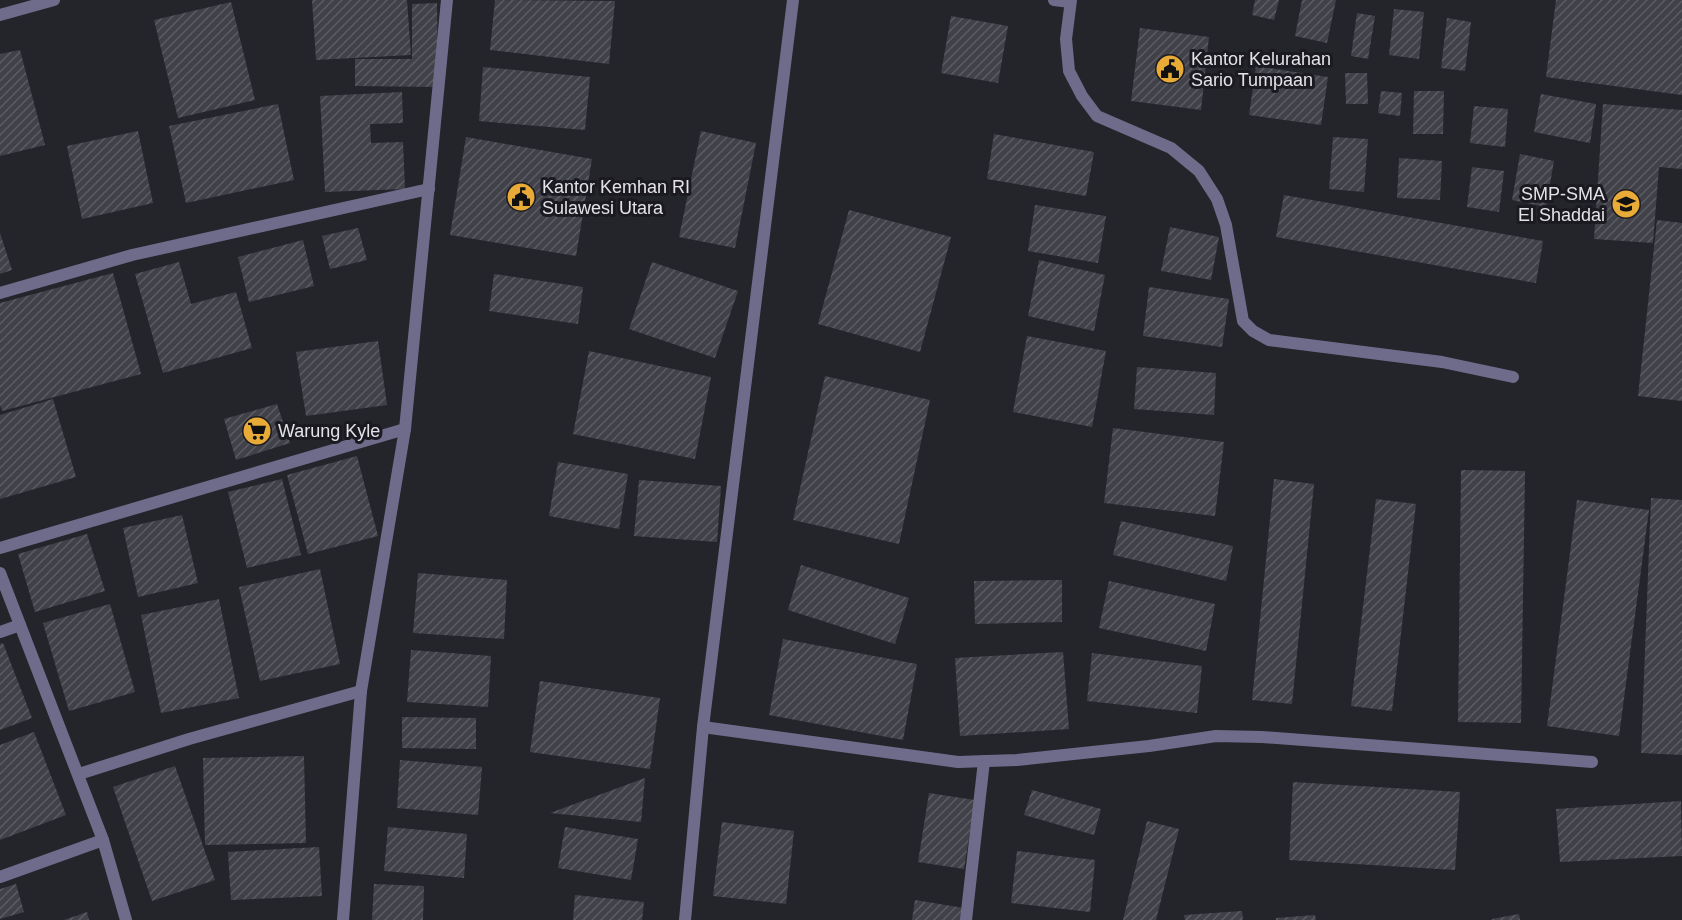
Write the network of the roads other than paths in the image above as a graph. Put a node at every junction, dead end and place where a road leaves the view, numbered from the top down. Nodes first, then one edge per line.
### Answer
1 (54, 0) edge
2 (447, 0) edge
3 (793, 0) edge
4 (1054, 0) edge
5 (1070, 1) edge
6 (0, 15) edge
7 (429, 189) junction
8 (0, 293) edge
9 (1513, 377) dead end
10 (405, 429) junction
11 (0, 548) edge
12 (0, 573) edge
13 (20, 625) junction
14 (0, 632) edge
15 (361, 691) junction
16 (703, 727) junction
17 (984, 761) junction
18 (1592, 762) dead end
19 (79, 774) junction
20 (103, 840) junction
21 (0, 877) edge
22 (126, 920) edge
23 (343, 920) edge
24 (685, 920) edge
25 (966, 920) edge

1 - 6 street
2 - 7 street
3 - 16 street
4 - 5 street
5 - 9 street
7 - 8 street
7 - 10 street
10 - 11 street
10 - 15 street
12 - 13 street
13 - 14 street
13 - 19 street
15 - 19 street
15 - 23 street
16 - 17 street
16 - 24 street
17 - 18 street
17 - 25 street
19 - 20 street
20 - 21 street
20 - 22 street

